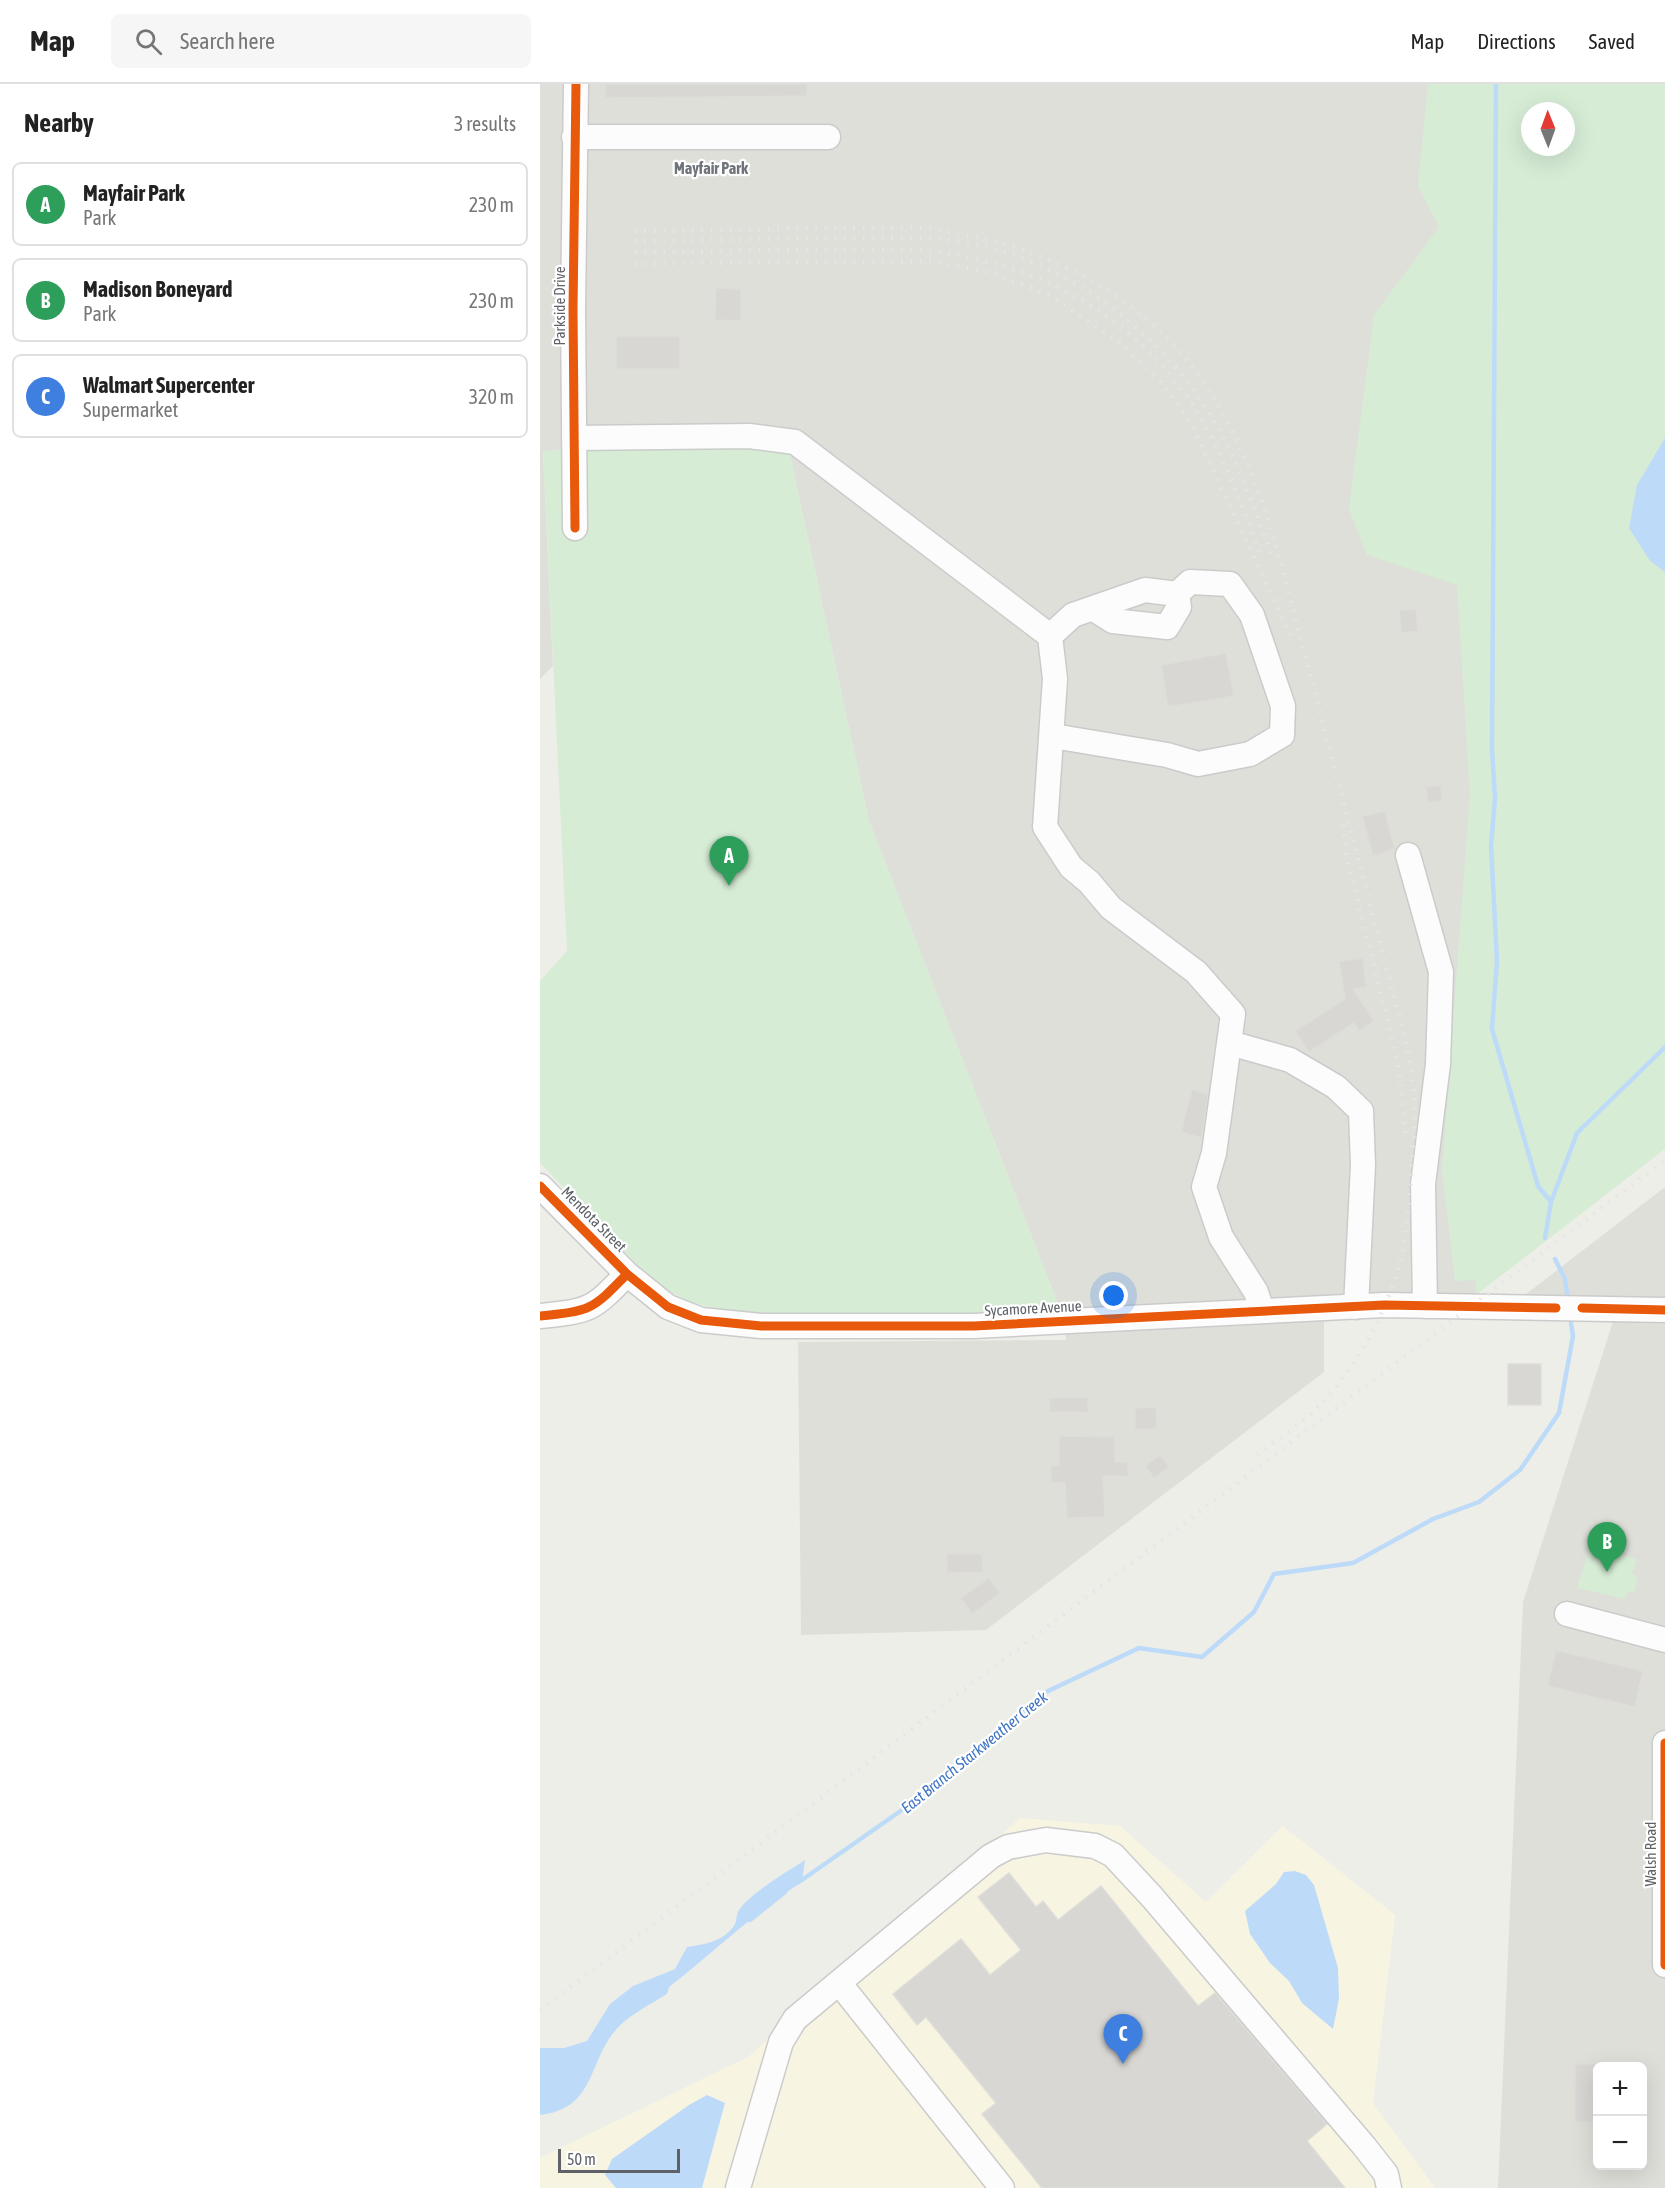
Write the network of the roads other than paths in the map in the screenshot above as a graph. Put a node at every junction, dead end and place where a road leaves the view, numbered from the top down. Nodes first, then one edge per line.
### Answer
1 (576, 84) edge
2 (574, 137) junction
3 (828, 137) dead end
4 (574, 438) junction
5 (575, 528) dead end
6 (1177, 594) junction
7 (1094, 609) junction
8 (1050, 636) junction
9 (1053, 736) junction
10 (1408, 855) dead end
11 (1230, 1043) junction
12 (540, 1186) edge
13 (627, 1274) junction
14 (1425, 1306) junction
15 (1356, 1307) junction
16 (1665, 1310) edge
17 (1262, 1311) junction
18 (540, 1316) edge
19 (1567, 1614) dead end
20 (1665, 1640) edge
21 (1665, 1743) edge
22 (1665, 1965) edge
23 (840, 1984) junction
24 (738, 2188) edge
25 (1002, 2188) edge
26 (1389, 2188) edge

1 - 2 street, Parkside Drive
2 - 3 street
2 - 4 street, Parkside Drive
4 - 5 street, Parkside Drive
4 - 8 street
6 - 7 street
6 - 7 street
6 - 9 street
7 - 8 street
8 - 9 street
9 - 11 street
10 - 14 street
11 - 15 street
11 - 17 street
12 - 13 street, Mendota Street
13 - 17 street, Sycamore Avenue
13 - 18 street
14 - 15 street, Sycamore Avenue
14 - 16 street, Sycamore Avenue
15 - 17 street, Sycamore Avenue
19 - 20 street
21 - 22 street, Walsh Road
23 - 24 street
23 - 25 street
23 - 26 street

